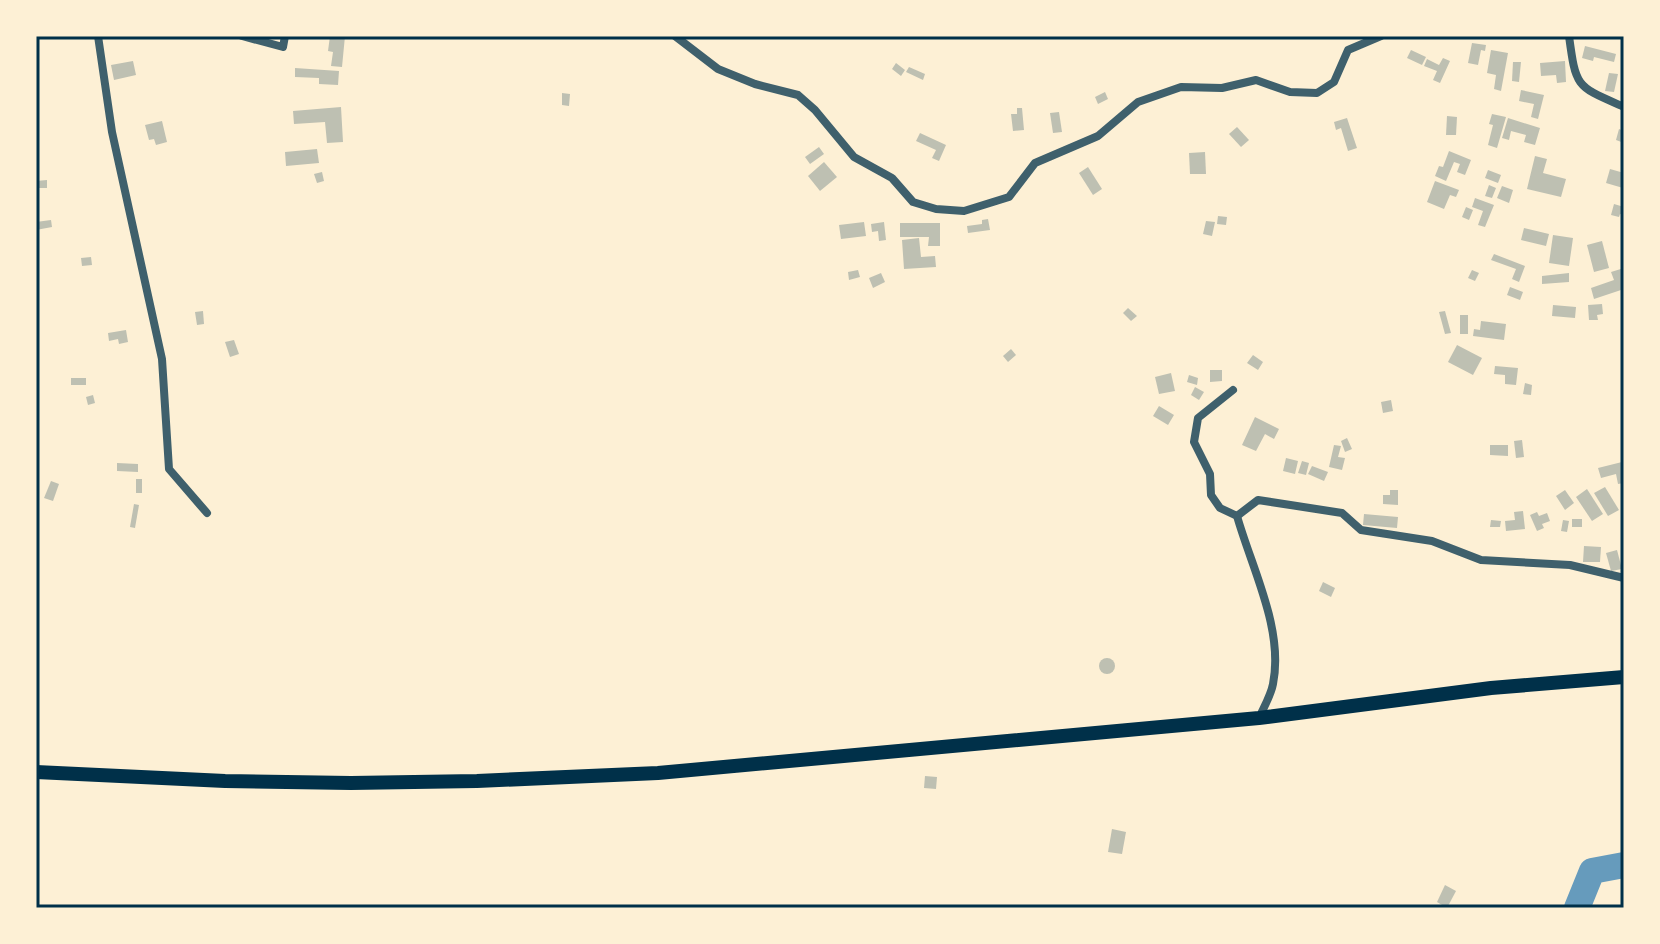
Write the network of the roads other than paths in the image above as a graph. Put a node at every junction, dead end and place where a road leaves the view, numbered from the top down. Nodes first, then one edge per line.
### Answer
1 (98, 36) edge
2 (242, 36) edge
3 (285, 36) edge
4 (675, 36) edge
5 (1381, 36) edge
6 (1569, 36) edge
7 (1624, 107) edge
8 (1233, 390) dead end
9 (207, 513) dead end
10 (1237, 516) junction
11 (1624, 578) edge
12 (1624, 677) edge
13 (1259, 718) junction
14 (36, 772) edge

1 - 9 street
2 - 3 street
4 - 5 street
6 - 7 street
8 - 10 street
10 - 11 street
10 - 13 street
12 - 13 main road
13 - 14 main road

